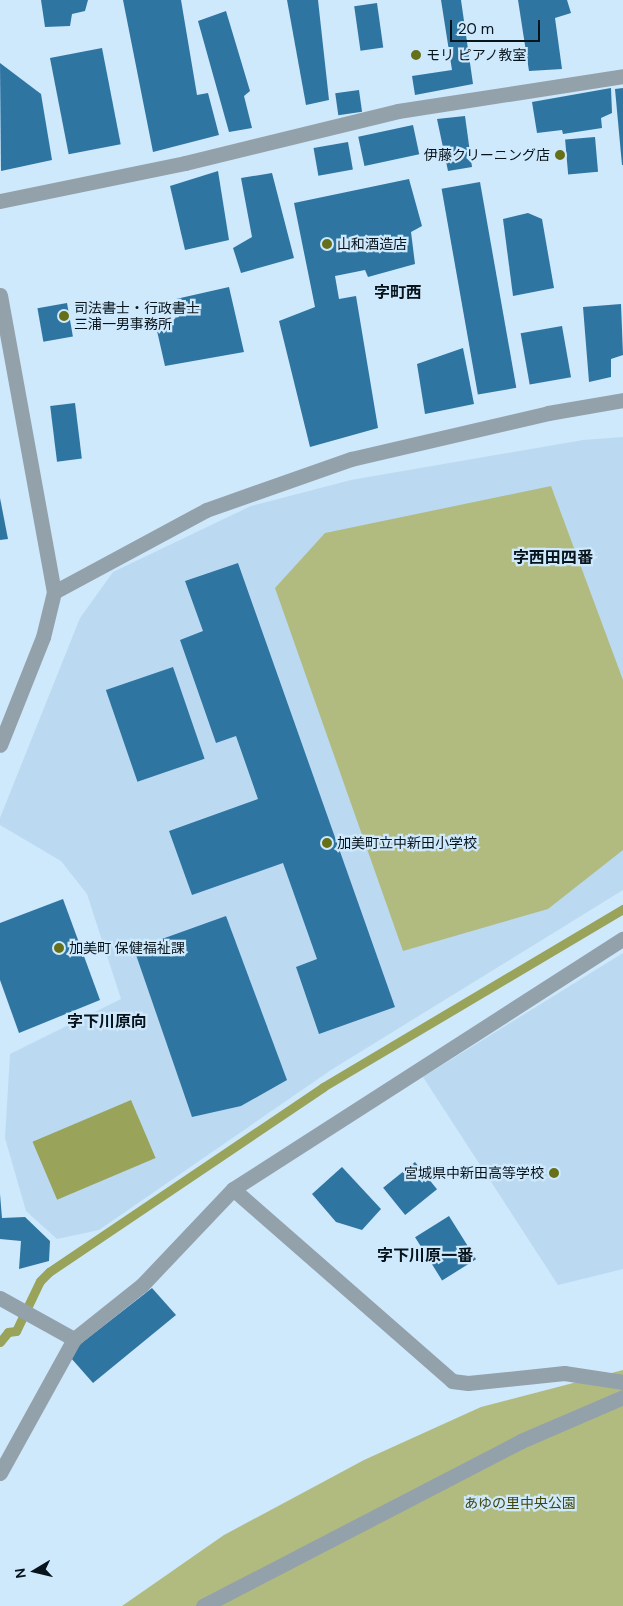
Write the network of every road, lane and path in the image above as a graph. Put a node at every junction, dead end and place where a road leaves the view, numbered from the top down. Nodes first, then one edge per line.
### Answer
1 (623, 76) edge
2 (0, 201) edge
3 (0, 295) edge
4 (623, 400) edge
5 (54, 592) junction
6 (0, 745) edge
7 (623, 938) edge
8 (233, 1189) junction
9 (4, 1300) edge
10 (74, 1339) junction
11 (623, 1382) edge
12 (623, 1397) edge
13 (0, 1473) edge
14 (203, 1606) edge

1 - 2 street
3 - 5 street
4 - 5 street
5 - 6 street
7 - 8 street
8 - 10 street
8 - 11 street
9 - 10 street
10 - 13 street
12 - 14 street

